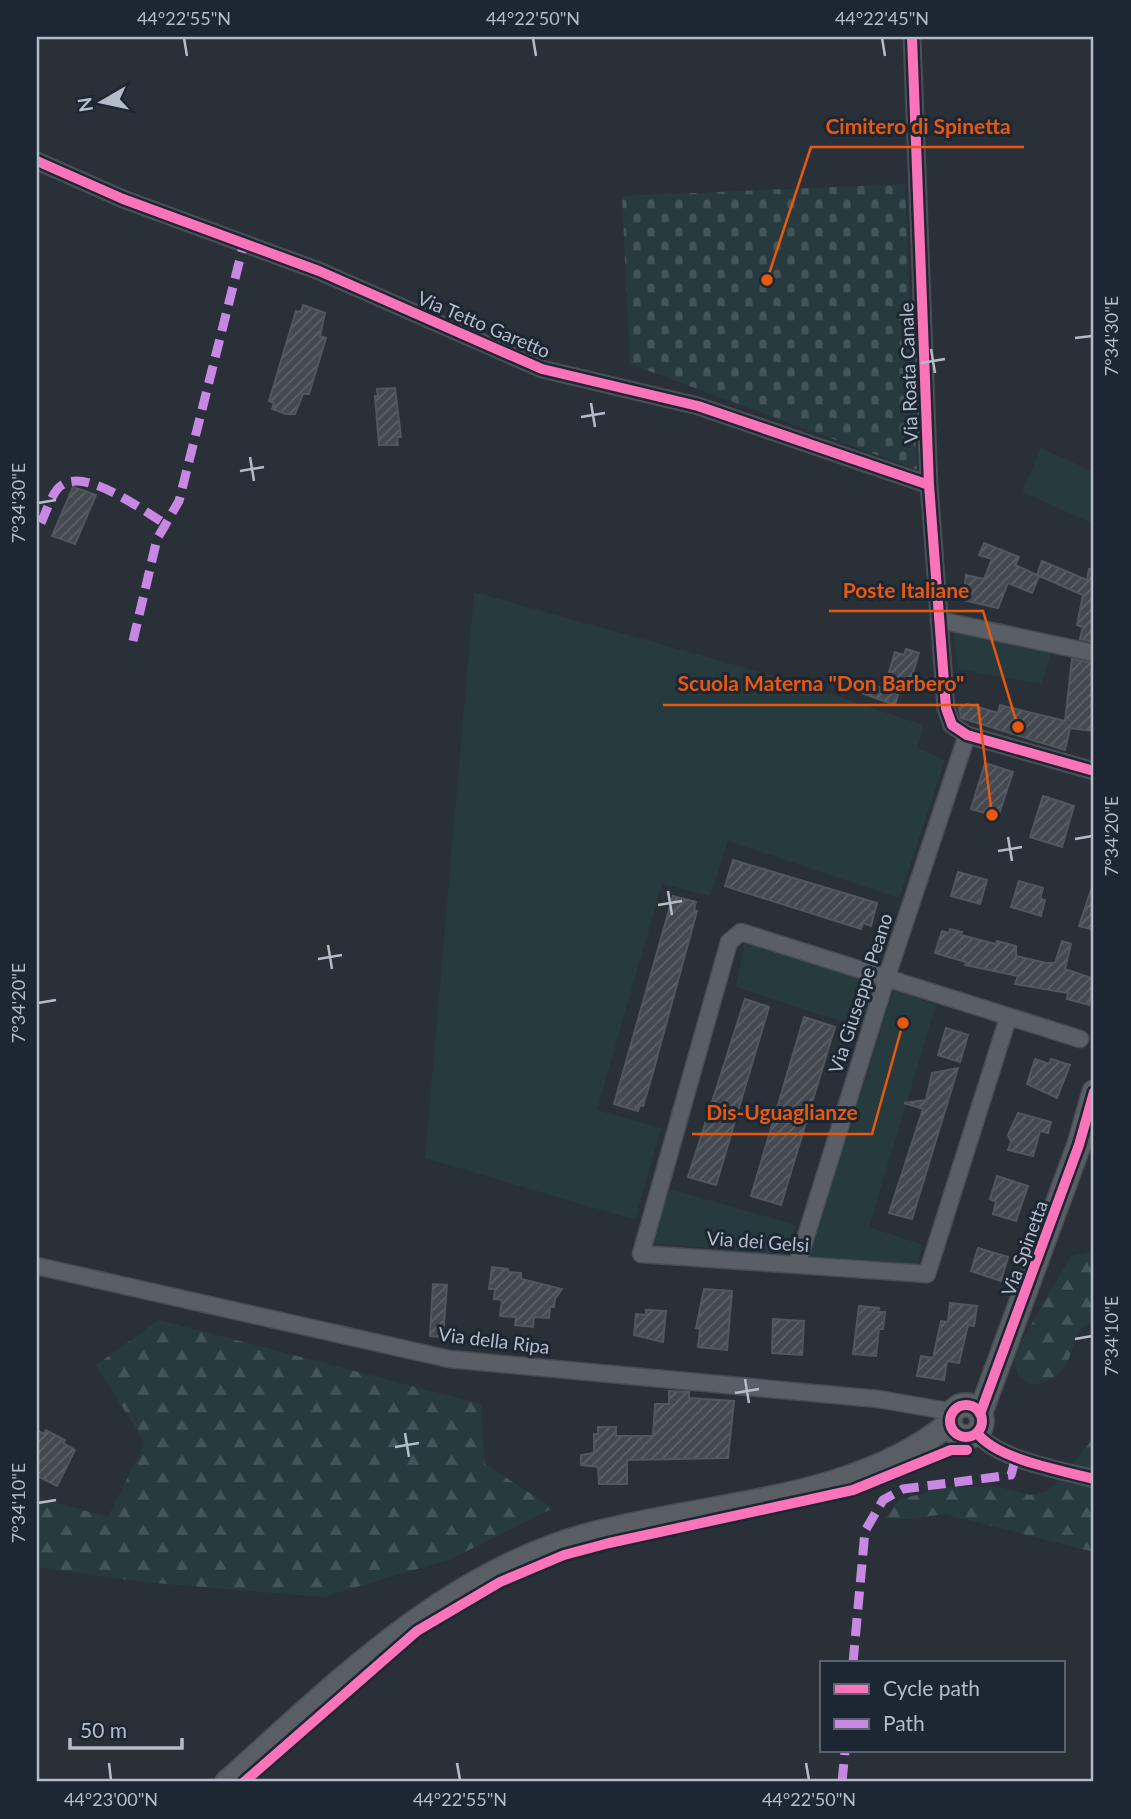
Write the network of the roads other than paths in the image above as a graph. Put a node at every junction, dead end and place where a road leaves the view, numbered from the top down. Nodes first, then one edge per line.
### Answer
1 (912, 37) edge
2 (37, 161) edge
3 (929, 485) junction
4 (939, 620) junction
5 (1094, 653) edge
6 (967, 734) junction
7 (1094, 771) edge
8 (886, 979) junction
9 (1008, 1018) junction
10 (1080, 1039) dead end
11 (1094, 1092) edge
12 (797, 1265) junction
13 (37, 1266) edge
14 (964, 1420) junction
15 (1094, 1479) edge
16 (228, 1782) edge

1 - 3 street, Via Roata Canale
2 - 3 street, Via Tetto Garetto
3 - 4 street, Via Roata Canale
4 - 5 street
4 - 6 street, Via Roata Canale
6 - 7 street
6 - 8 street, Via Giuseppe Peano
8 - 9 street
8 - 12 street, Via Giuseppe Peano
8 - 12 street, Via dei Gelsi
9 - 10 street
9 - 12 street, Via dei Gelsi
11 - 14 main road, Via Spinetta
13 - 14 street, Via della Ripa
14 - 15 street, Via della Ripa
14 - 16 main road

